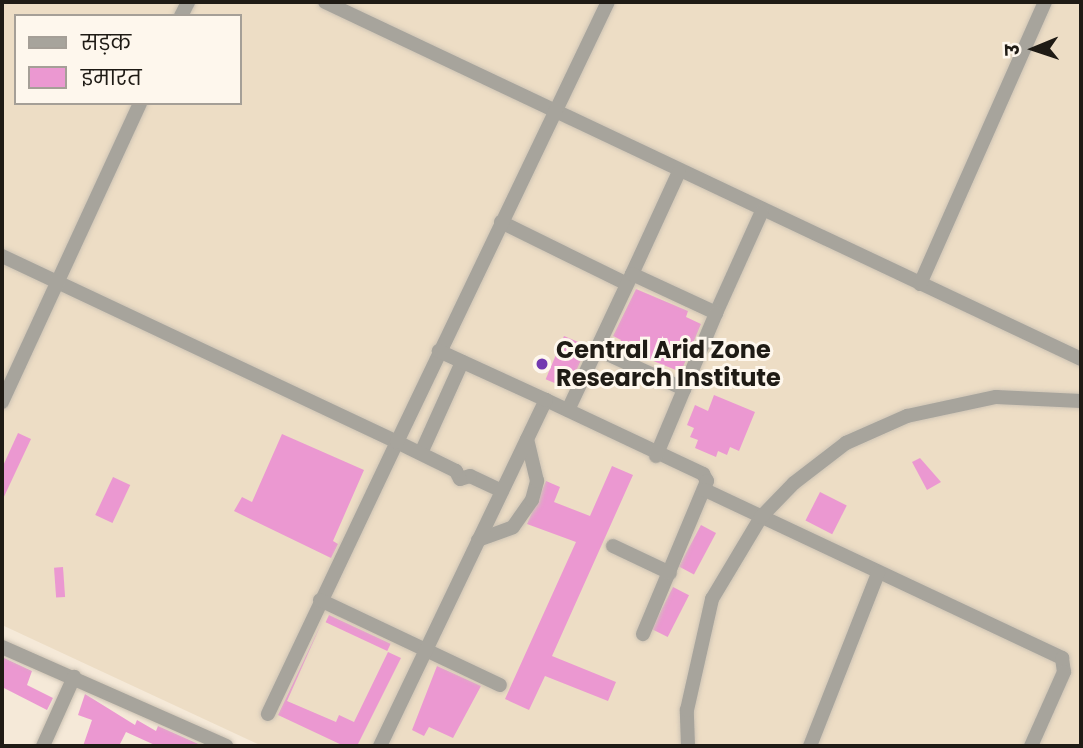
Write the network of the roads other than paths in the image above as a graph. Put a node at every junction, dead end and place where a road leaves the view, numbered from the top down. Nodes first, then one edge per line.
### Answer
1 (325, 2) edge
2 (608, 2) edge
3 (1045, 2) edge
4 (139, 105) edge
5 (551, 113) junction
6 (679, 172) junction
7 (762, 211) junction
8 (501, 222) junction
9 (2, 256) edge
10 (629, 279) junction
11 (57, 281) junction
12 (920, 284) junction
13 (716, 313) junction
14 (596, 349) junction
15 (439, 351) junction
16 (1081, 359) edge
17 (462, 362) junction
18 (684, 389) junction
19 (545, 400) junction
20 (1081, 401) edge
21 (2, 402) edge
22 (568, 410) junction
23 (527, 439) junction
24 (397, 442) junction
25 (421, 453) junction
26 (656, 456) junction
27 (705, 490) junction
28 (502, 491) junction
29 (761, 517) junction
30 (478, 540) junction
31 (612, 546) dead end
32 (670, 573) junction
33 (878, 573) junction
34 (320, 600) junction
35 (643, 634) dead end
36 (2, 647) edge
37 (424, 652) junction
38 (74, 677) junction
39 (500, 685) dead end
40 (268, 714) dead end
41 (43, 746) edge
42 (226, 746) edge
43 (380, 746) edge
44 (688, 746) edge
45 (810, 746) edge
46 (1031, 746) edge

1 - 5 street
2 - 5 street
3 - 12 street
4 - 11 street
5 - 6 street
5 - 8 street
6 - 7 street
6 - 10 street
7 - 12 street
7 - 13 street
8 - 10 street
8 - 15 street
9 - 11 street
10 - 13 street
10 - 14 street
11 - 21 street
11 - 24 street
12 - 16 street
13 - 18 street
14 - 18 street
14 - 22 street
15 - 17 street
15 - 24 street
17 - 19 street
17 - 25 street
18 - 26 street
19 - 22 street
19 - 23 street
20 - 29 street
22 - 26 street
23 - 28 street
23 - 30 street
24 - 25 street
24 - 34 street
25 - 28 street
26 - 27 street
27 - 29 street
27 - 32 street
28 - 30 street
29 - 33 street
29 - 44 street
30 - 37 street
31 - 32 street
32 - 35 street
33 - 45 street
33 - 46 street
34 - 37 street
34 - 40 street
36 - 38 street
37 - 39 street
37 - 43 street
38 - 41 street
38 - 42 street

